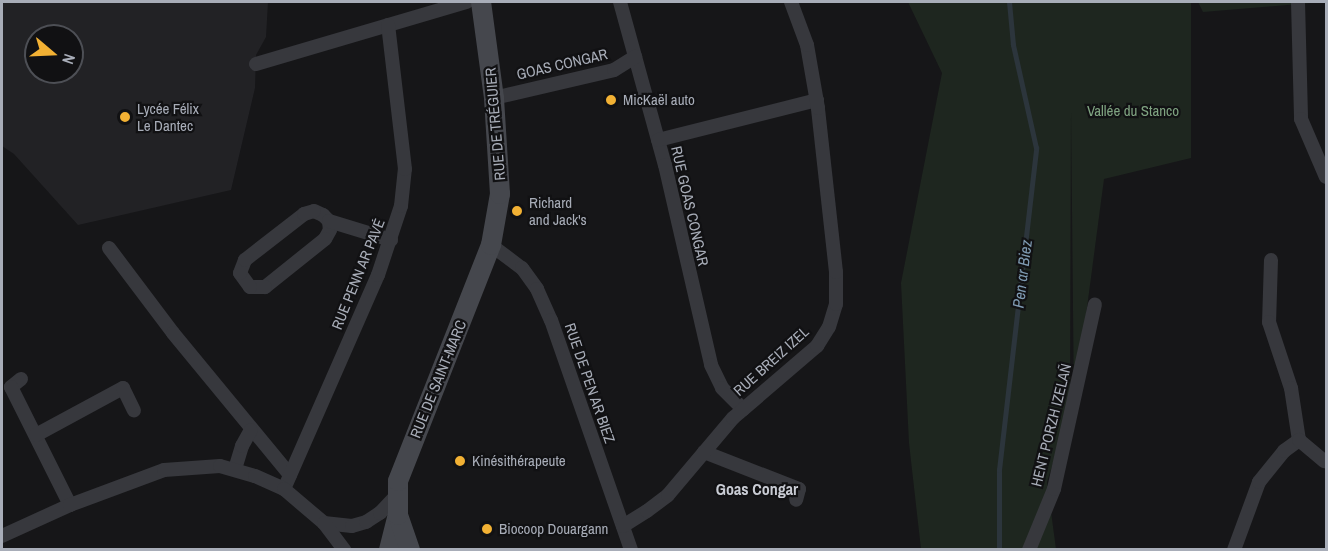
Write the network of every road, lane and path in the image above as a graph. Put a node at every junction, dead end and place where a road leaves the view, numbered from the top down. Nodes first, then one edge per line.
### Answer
1 (467, 2) edge
2 (481, 2) edge
3 (620, 2) edge
4 (791, 2) edge
5 (1298, 2) edge
6 (388, 25) junction
7 (635, 57) junction
8 (256, 64) dead end
9 (494, 98) junction
10 (817, 100) junction
11 (658, 140) junction
12 (1326, 177) edge
13 (329, 221) junction
14 (391, 240) junction
15 (491, 245) junction
16 (109, 248) dead end
17 (1271, 260) dead end
18 (1095, 304) dead end
19 (21, 379) dead end
20 (743, 409) junction
21 (134, 411) dead end
22 (251, 430) junction
23 (36, 435) junction
24 (1299, 440) junction
25 (704, 452) junction
26 (1324, 461) dead end
27 (235, 469) junction
28 (290, 475) junction
29 (284, 489) junction
30 (796, 500) dead end
31 (70, 505) junction
32 (397, 506) junction
33 (324, 523) junction
34 (623, 526) junction
35 (2, 536) edge
36 (341, 548) edge
37 (389, 549) edge
38 (410, 549) edge
39 (631, 549) edge
40 (1029, 549) edge
41 (1234, 549) edge

1 - 6 street
2 - 9 main road, RUE DE TRÉGUIER
3 - 7 street, RUE GOAS CONGAR
4 - 10 street, RUE BREIZ IZEL
5 - 12 street
6 - 8 street
6 - 14 street, RUE PENN AR PAVÉ
7 - 9 street, GOAS CONGAR
7 - 11 street, RUE GOAS CONGAR
9 - 15 main road, RUE DE TRÉGUIER
10 - 11 street
10 - 20 street, RUE BREIZ IZEL
11 - 20 street, RUE GOAS CONGAR
13 - 13 street
13 - 14 street
14 - 28 street, RUE PENN AR PAVÉ
15 - 32 main road, RUE DE SAINT-MARC
15 - 34 street, RUE DE PEN AR BIEZ
16 - 22 street
17 - 24 street
18 - 40 street, HENT PORZH IZELAÑ
19 - 23 street
20 - 25 street, RUE BREIZ IZEL
21 - 23 street
22 - 27 street
22 - 28 street
23 - 31 street
24 - 26 street
24 - 41 street
25 - 30 street
25 - 34 street, RUE BREIZ IZEL
27 - 29 street
27 - 31 street
28 - 29 street, RUE PENN AR PAVÉ
29 - 33 street
31 - 35 street
32 - 33 street
32 - 37 main road, RUE DE SAINT-MARC
32 - 38 main road
33 - 36 street
34 - 39 street, RUE DE PEN AR BIEZ

